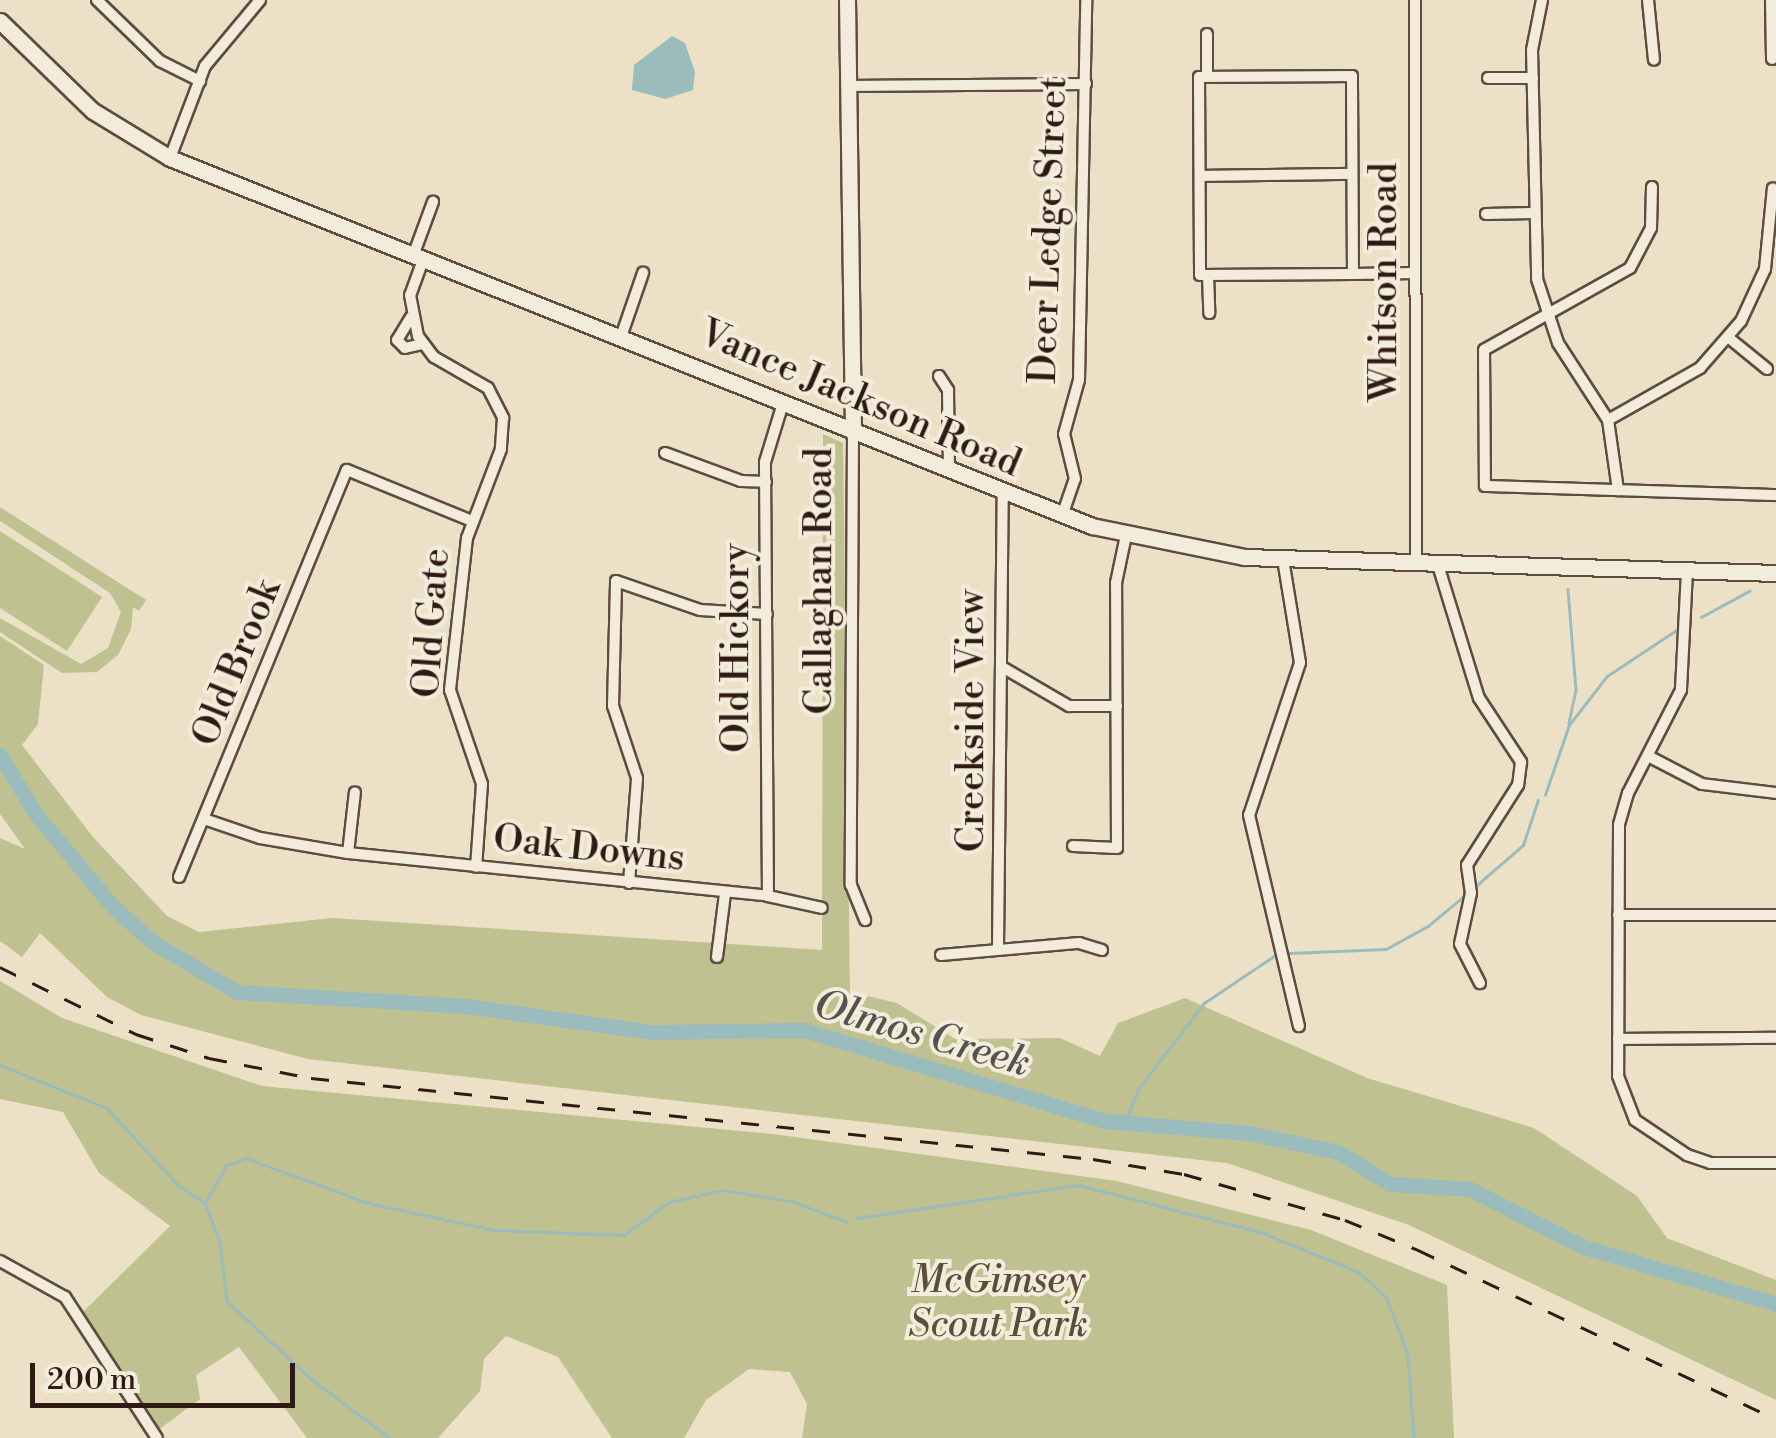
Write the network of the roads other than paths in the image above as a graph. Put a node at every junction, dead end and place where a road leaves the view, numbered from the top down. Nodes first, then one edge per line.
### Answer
1 (97, 0) edge
2 (260, 0) edge
3 (847, 0) edge
4 (1086, 0) edge
5 (1414, 0) edge
6 (1542, 0) edge
7 (1648, 0) edge
8 (1771, 0) edge
9 (0, 20) edge
10 (1207, 34) dead end
11 (1772, 59) dead end
12 (1654, 60) dead end
13 (1203, 77) junction
14 (1488, 78) dead end
15 (1533, 78) junction
16 (200, 81) junction
17 (1086, 84) junction
18 (847, 86) junction
19 (170, 158) junction
20 (1352, 174) junction
21 (1200, 176) junction
22 (1652, 188) dead end
23 (1773, 188) dead end
24 (433, 202) dead end
25 (1533, 213) junction
26 (1486, 214) dead end
27 (418, 258) junction
28 (643, 273) dead end
29 (1415, 273) junction
30 (1353, 274) junction
31 (1204, 275) junction
32 (1210, 313) dead end
33 (411, 317) junction
34 (1547, 317) junction
35 (622, 334) junction
36 (1729, 338) junction
37 (423, 344) junction
38 (1767, 370) dead end
39 (939, 376) dead end
40 (509, 392) dead end
41 (497, 399) junction
42 (783, 403) junction
43 (1608, 420) junction
44 (853, 432) junction
45 (665, 453) dead end
46 (949, 471) junction
47 (766, 482) junction
48 (1618, 490) junction
49 (1004, 494) junction
50 (1776, 496) edge
51 (1062, 516) junction
52 (472, 522) junction
53 (1126, 534) junction
54 (1284, 560) junction
55 (1416, 564) junction
56 (1438, 564) junction
57 (1687, 571) junction
58 (1776, 574) edge
59 (767, 614) junction
60 (1002, 667) junction
61 (1117, 706) junction
62 (1648, 756) junction
63 (356, 792) dead end
64 (1776, 792) edge
65 (204, 818) junction
66 (1073, 846) dead end
67 (348, 853) junction
68 (476, 867) junction
69 (179, 876) dead end
70 (629, 883) junction
71 (724, 894) junction
72 (768, 896) junction
73 (822, 908) dead end
74 (1618, 915) junction
75 (1776, 915) edge
76 (865, 920) dead end
77 (998, 948) junction
78 (1102, 950) dead end
79 (941, 955) dead end
80 (717, 957) dead end
81 (1480, 983) dead end
82 (1299, 1026) dead end
83 (1776, 1038) edge
84 (1618, 1039) junction
85 (1776, 1163) edge
86 (0, 1261) edge
87 (156, 1438) edge

1 - 16 street
2 - 16 street
3 - 18 main road, Callaghan Road
4 - 17 street, Deer Ledge Street
5 - 29 street, Whitson Road
6 - 15 street
7 - 12 street
8 - 11 street
9 - 19 main road, Vance Jackson Road
10 - 13 street
13 - 20 street
13 - 21 street
14 - 15 street
15 - 25 street
16 - 19 street
17 - 18 street
17 - 51 street, Deer Ledge Street
18 - 44 main road, Callaghan Road
19 - 27 main road, Vance Jackson Road
20 - 21 street
20 - 30 street
21 - 31 street
22 - 34 street
23 - 36 street
24 - 27 street
25 - 26 street
25 - 34 street
27 - 33 street
27 - 35 main road, Vance Jackson Road
28 - 35 street
29 - 30 street
29 - 55 street, Whitson Road
30 - 31 street
31 - 32 street
33 - 37 street
33 - 37 street
34 - 43 street
34 - 48 street
35 - 42 main road, Vance Jackson Road
36 - 38 street
36 - 43 street
37 - 41 street
39 - 46 street
40 - 41 street
41 - 52 street, Old Gate
42 - 44 main road, Vance Jackson Road
42 - 47 street, Old Hickory
43 - 48 street
44 - 46 main road, Vance Jackson Road
44 - 76 street, Callaghan Road
45 - 47 street
46 - 49 main road, Vance Jackson Road
47 - 59 street, Old Hickory
48 - 50 street
49 - 51 main road, Vance Jackson Road
49 - 60 street, Creekside View
51 - 53 main road, Vance Jackson Road
52 - 65 street, Old Brook
52 - 68 street, Old Gate
53 - 54 main road, Vance Jackson Road
53 - 61 street
54 - 55 main road, Vance Jackson Road
54 - 82 street
55 - 56 main road, Vance Jackson Road
56 - 57 main road, Vance Jackson Road
56 - 81 street
57 - 58 main road, Vance Jackson Road
57 - 62 street
59 - 70 street
59 - 72 street, Old Hickory
60 - 61 street
60 - 77 street, Creekside View
61 - 66 street
62 - 64 street
62 - 74 street
63 - 67 street
65 - 67 street, Oak Downs
65 - 69 street, Old Brook
67 - 68 street, Oak Downs
68 - 70 street, Oak Downs
70 - 71 street, Oak Downs
71 - 72 street, Oak Downs
71 - 80 street
72 - 73 street, Oak Downs
74 - 75 street
74 - 84 street
77 - 78 street
77 - 79 street
83 - 84 street
84 - 85 street
86 - 87 street

